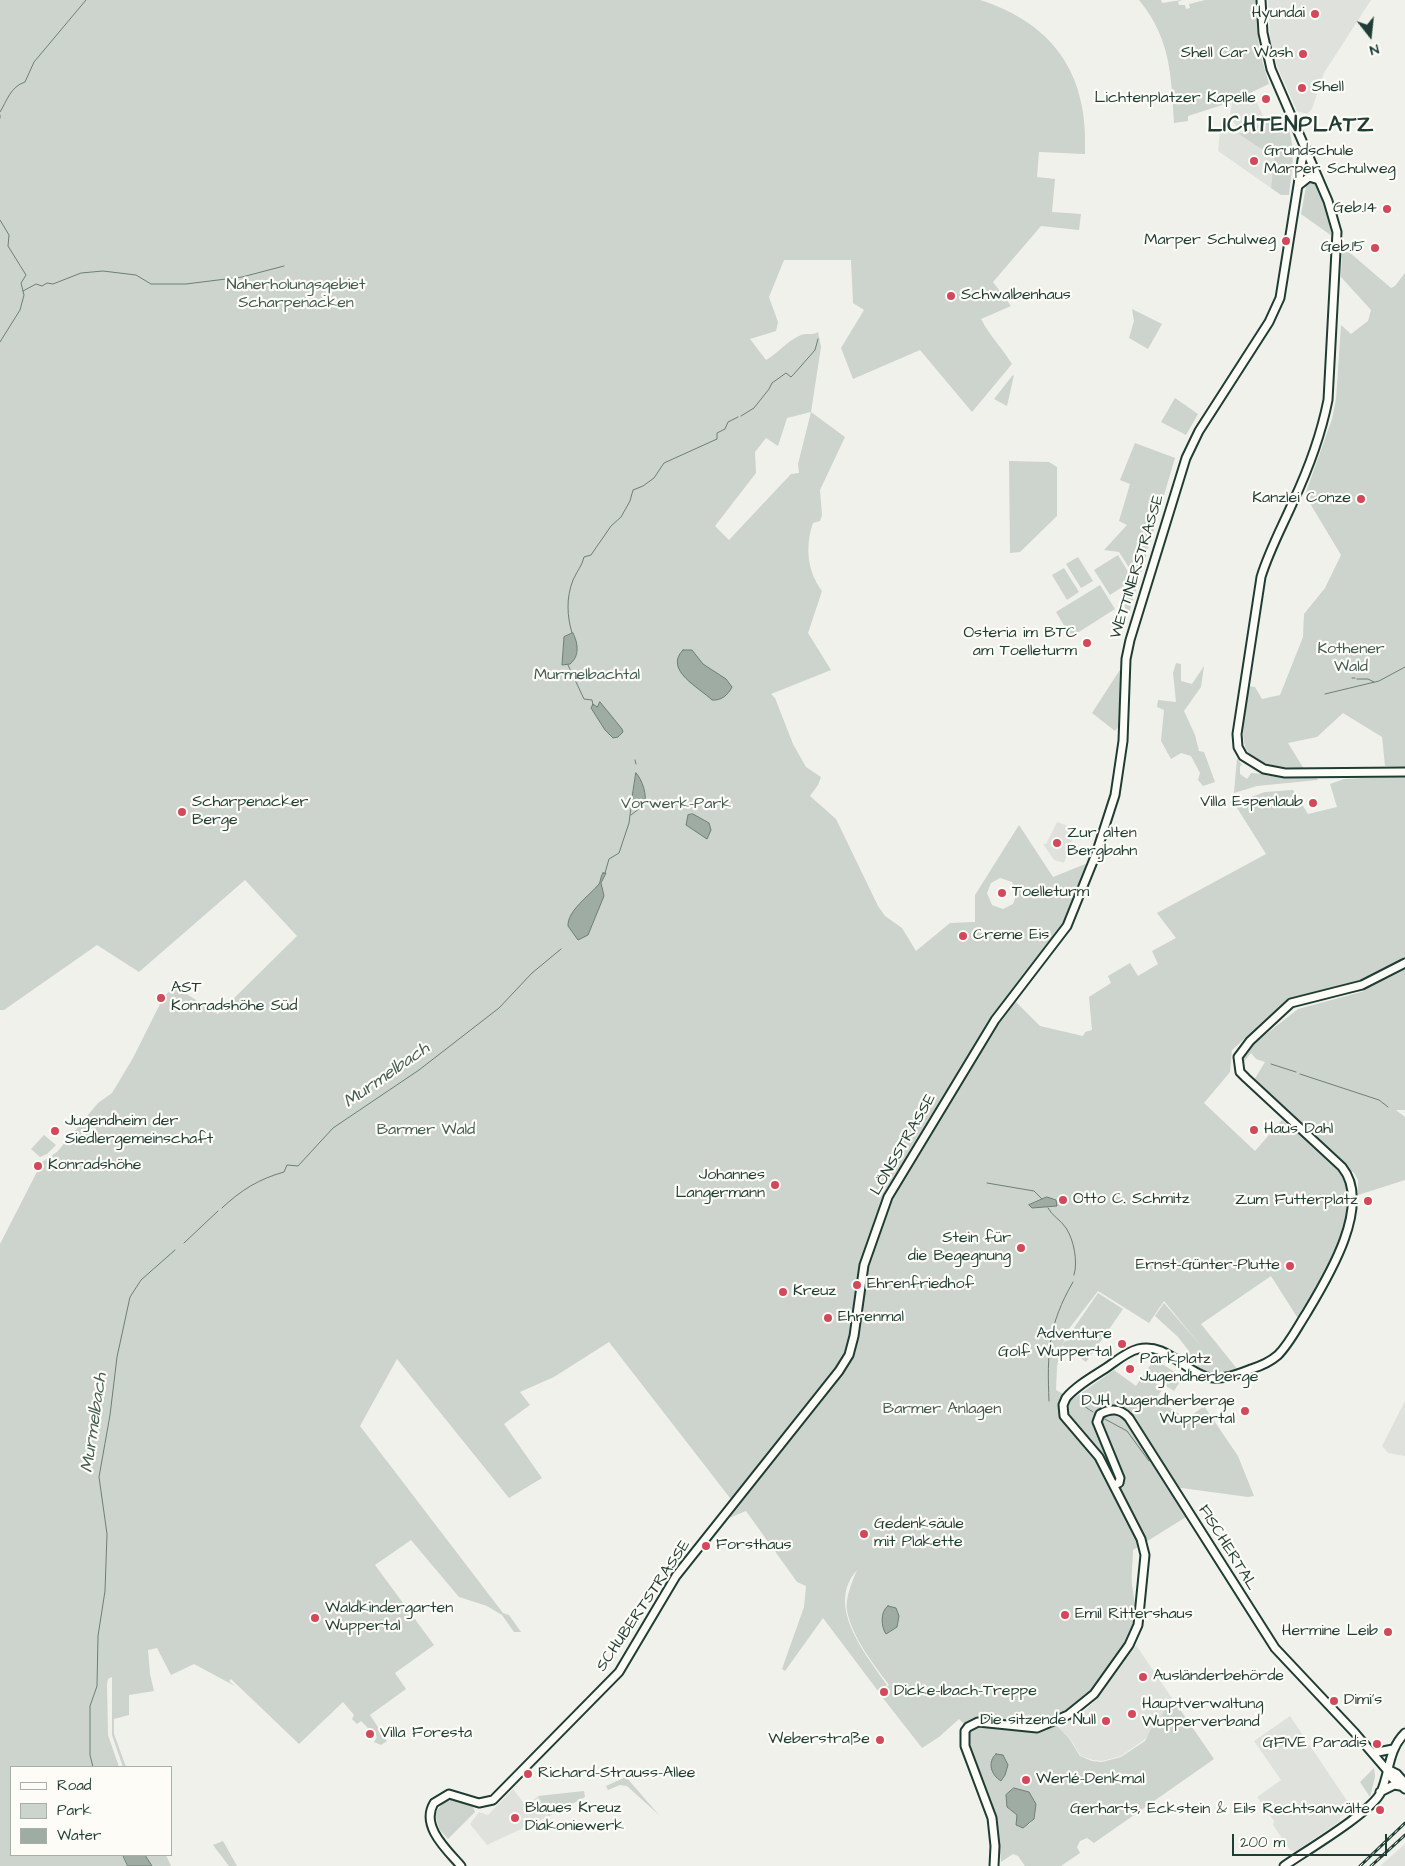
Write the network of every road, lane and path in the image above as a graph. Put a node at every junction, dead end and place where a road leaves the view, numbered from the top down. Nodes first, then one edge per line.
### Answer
1 (1261, 0) edge
2 (1306, 149) junction
3 (1319, 180) junction
4 (1298, 186) junction
5 (1405, 772) edge
6 (1405, 962) edge
7 (1013, 994) joint
8 (849, 1355) joint
9 (1114, 1485) junction
10 (1405, 1733) edge
11 (1392, 1749) junction
12 (1373, 1753) junction
13 (1386, 1769) junction
14 (1404, 1786) edge
15 (1380, 1792) junction
16 (461, 1866) edge
17 (994, 1866) edge
18 (1284, 1866) edge

1 - 2 street
2 - 3 street
2 - 4 street, WETTINERSTRASSE
3 - 4 street
3 - 5 street
4 - 7 street, WETTINERSTRASSE
6 - 9 street
7 - 8 street, LÖNSSTRASSE
8 - 16 street, SCHUBERTSTRASSE
9 - 12 street, FISCHERTAL
9 - 17 street
10 - 11 street
11 - 12 street
11 - 13 street
12 - 13 street, FISCHERTAL
13 - 14 street, FISCHERTAL
13 - 15 street
14 - 15 street
15 - 18 street

